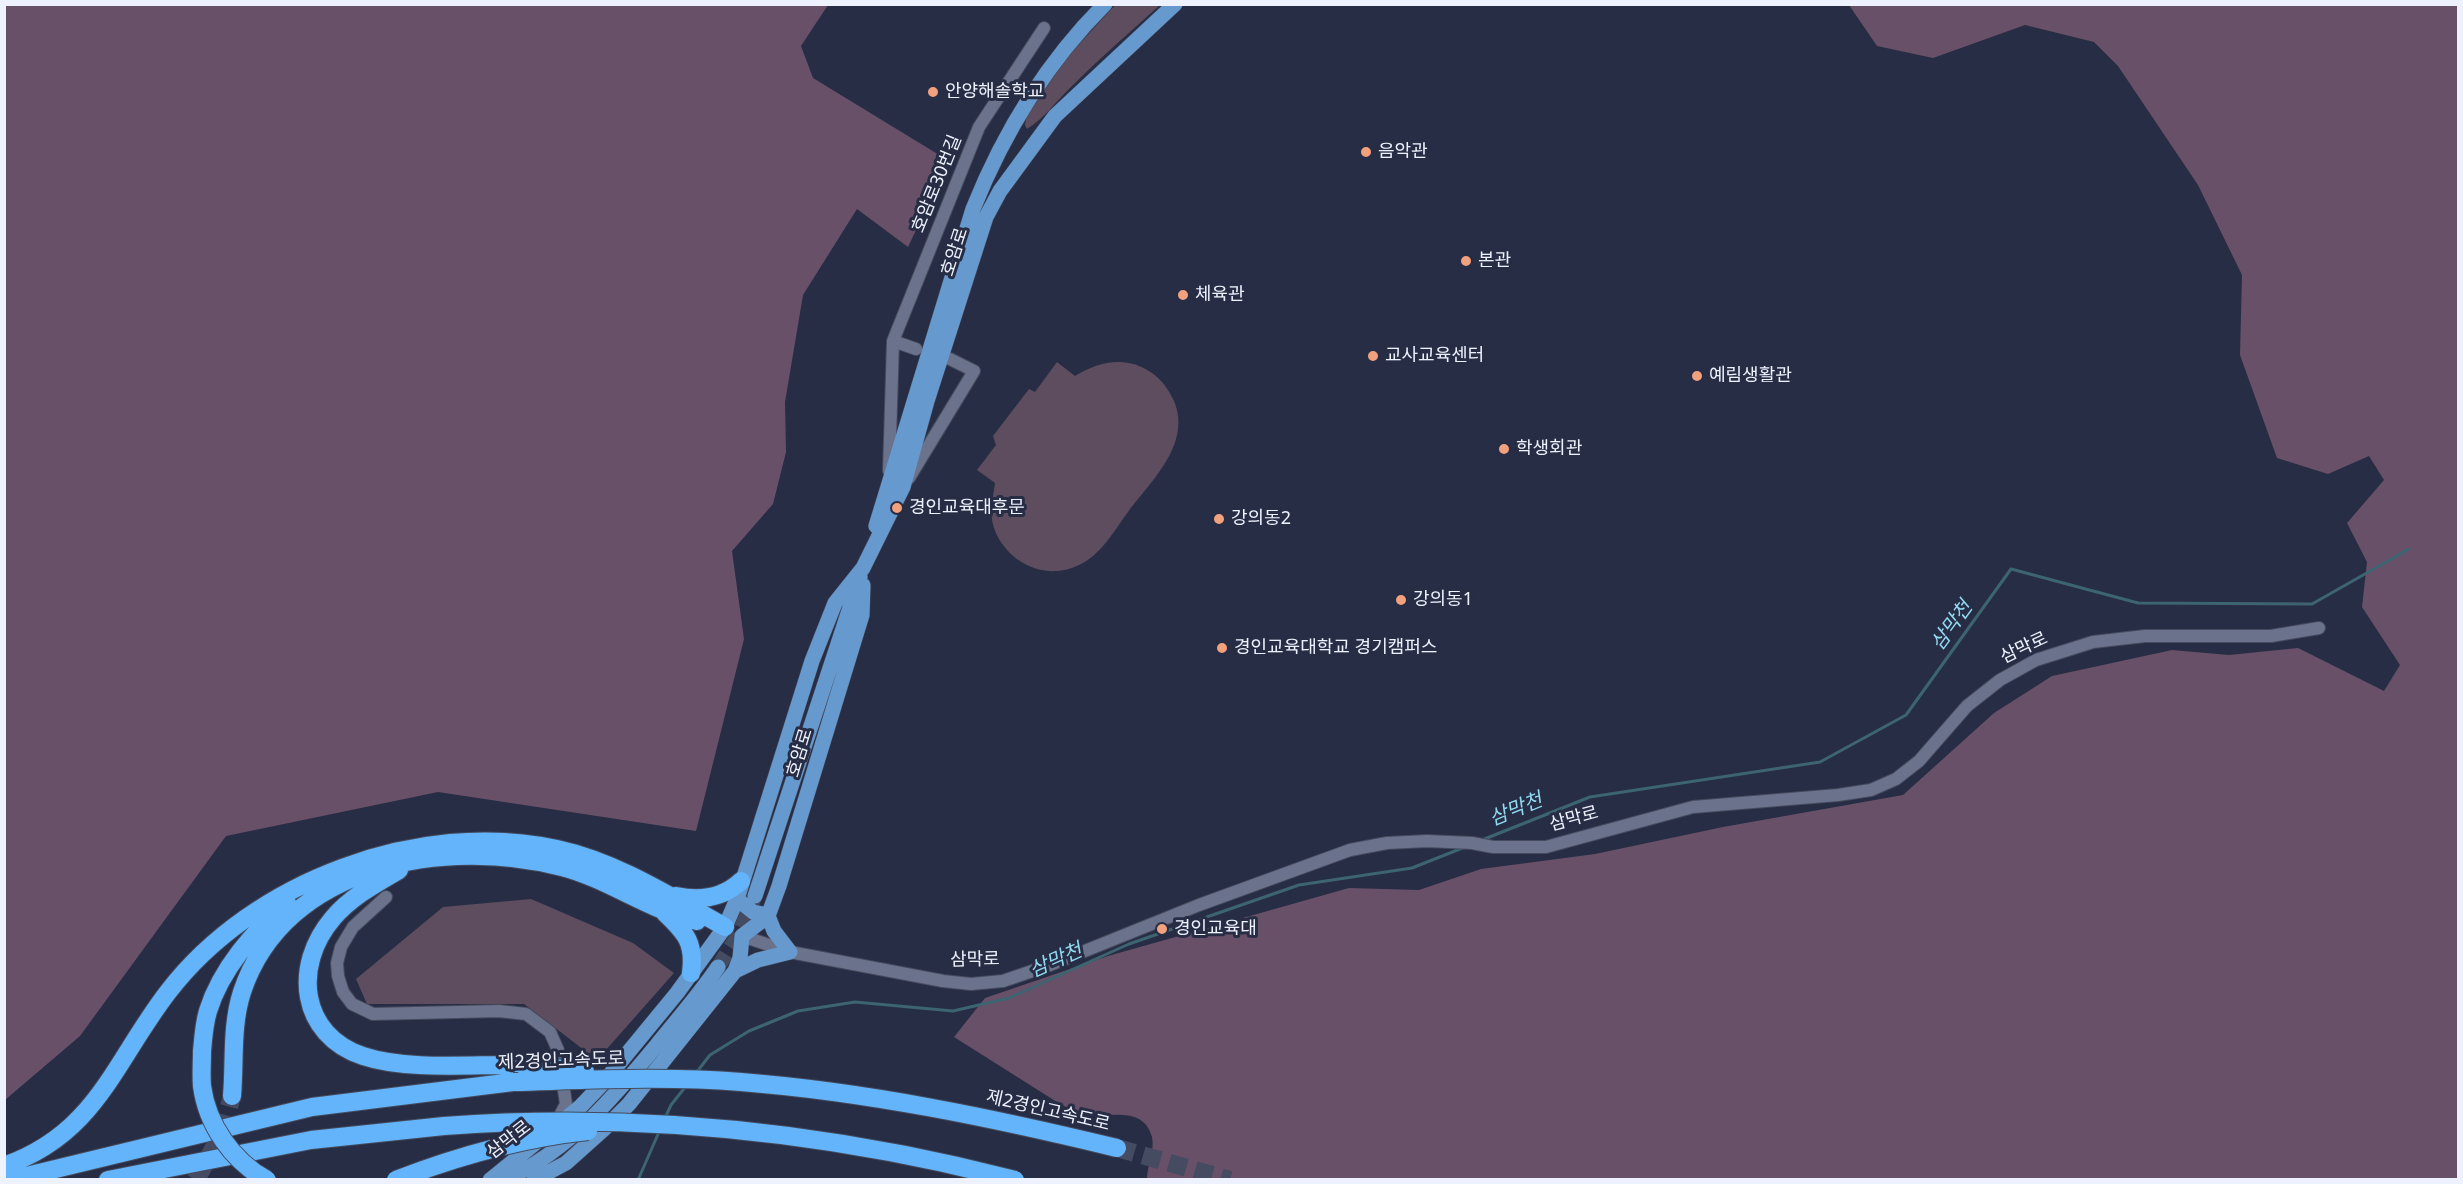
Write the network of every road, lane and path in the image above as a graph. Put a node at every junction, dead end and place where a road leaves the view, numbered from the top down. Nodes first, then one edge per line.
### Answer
1 (1105, 4) edge
2 (1175, 4) edge
3 (1044, 28) dead end
4 (894, 341) junction
5 (916, 349) dead end
6 (950, 360) dead end
7 (896, 486) junction
8 (863, 568) junction
9 (2319, 628) dead end
10 (415, 861) junction
11 (333, 873) junction
12 (741, 881) junction
13 (755, 896) tunnel mouth
14 (386, 897) dead end
15 (659, 899) junction
16 (737, 899) junction
17 (768, 916) junction
18 (724, 927) junction
19 (742, 936) junction
20 (790, 952) junction
21 (704, 954) junction
22 (718, 967) tunnel mouth
23 (735, 971) junction
24 (691, 973) junction
25 (724, 986) junction
26 (667, 1078) junction
27 (232, 1096) tunnel mouth
28 (647, 1122) junction
29 (549, 1133) junction
30 (1117, 1148) tunnel mouth
31 (4, 1166) edge
32 (10, 1179) edge
33 (108, 1179) edge
34 (267, 1179) edge
35 (396, 1179) edge
36 (490, 1179) edge
37 (505, 1179) edge
38 (534, 1179) edge
39 (1015, 1179) edge

1 - 7 main road, 호암로
2 - 7 main road, 호암로
3 - 4 street, 호암로30번길
4 - 5 street
4 - 7 street, 호암로30번길
6 - 7 street
7 - 8 main road, 호암로
8 - 12 main road, 호암로
8 - 13 main road, 호암로
8 - 17 main road, 호암로
9 - 20 street, 삼막로
10 - 15 highway
10 - 26 highway, bridge
10 - 27 highway
11 - 15 highway
11 - 31 highway
11 - 34 highway, bridge
12 - 15 highway
12 - 16 main road, 호암로
14 - 29 street
15 - 18 highway
15 - 24 highway
16 - 17 main road
16 - 18 main road, 호암로
17 - 19 main road
17 - 20 main road
18 - 19 main road, 삼막로
18 - 21 main road, 삼막로
19 - 20 street, 삼막로
19 - 23 main road
20 - 23 main road
21 - 24 main road, 삼막로
21 - 25 main road
22 - 37 main road, 삼막로
23 - 25 main road
24 - 29 main road, 삼막로
25 - 38 main road
26 - 30 highway, 제2경인고속도로, bridge
26 - 32 highway, 제2경인고속도로, bridge
28 - 33 highway, bridge
28 - 35 highway, bridge
28 - 39 highway, bridge
29 - 36 main road, 삼막로

